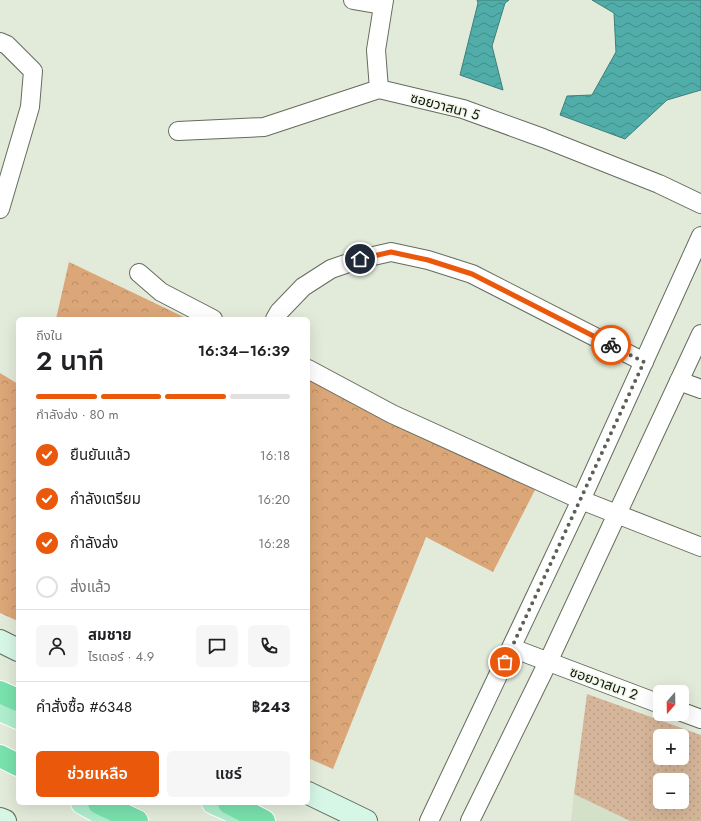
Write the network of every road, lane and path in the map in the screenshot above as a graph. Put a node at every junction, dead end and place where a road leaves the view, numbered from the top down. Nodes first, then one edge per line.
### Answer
1 (353, 0) edge
2 (383, 2) edge
3 (0, 42) edge
4 (379, 89) junction
5 (178, 131) dead end
6 (701, 204) edge
7 (0, 209) edge
8 (701, 236) edge
9 (139, 273) dead end
10 (210, 317) edge
11 (276, 317) edge
12 (701, 334) edge
13 (644, 362) junction
14 (310, 370) edge
15 (679, 380) junction
16 (701, 389) edge
17 (581, 500) junction
18 (616, 514) junction
19 (701, 547) edge
20 (0, 641) edge
21 (512, 648) junction
22 (16, 649) edge
23 (548, 662) junction
24 (0, 692) edge
25 (16, 699) edge
26 (653, 701) edge
27 (0, 710) edge
28 (689, 715) edge
29 (16, 717) edge
30 (701, 719) edge
31 (0, 758) edge
32 (16, 764) edge
33 (16, 767) edge
34 (310, 794) edge
35 (86, 805) edge
36 (103, 805) edge
37 (218, 805) edge
38 (233, 805) edge
39 (0, 819) edge
40 (5, 821) edge
41 (115, 821) edge
42 (137, 821) edge
43 (255, 821) edge
44 (264, 821) edge
45 (366, 821) edge
46 (429, 821) edge
47 (470, 821) edge

1 - 2 street
2 - 4 street
3 - 7 street
4 - 5 street
4 - 6 street, ซอยวาสนา 5
8 - 13 street
9 - 10 street
11 - 13 street
12 - 15 street
13 - 17 street
14 - 17 street
15 - 16 street
15 - 18 street
17 - 18 street
17 - 21 street
18 - 19 street
18 - 23 street
20 - 22 main road
21 - 23 street, ซอยวาสนา 2
21 - 46 street
23 - 26 street, ซอยวาสนา 2
23 - 47 street
24 - 25 highway
27 - 29 main road
28 - 30 street
31 - 32 highway
31 - 33 main road
34 - 45 main road
35 - 41 main road
36 - 42 highway
37 - 43 main road
38 - 44 highway
39 - 40 main road

